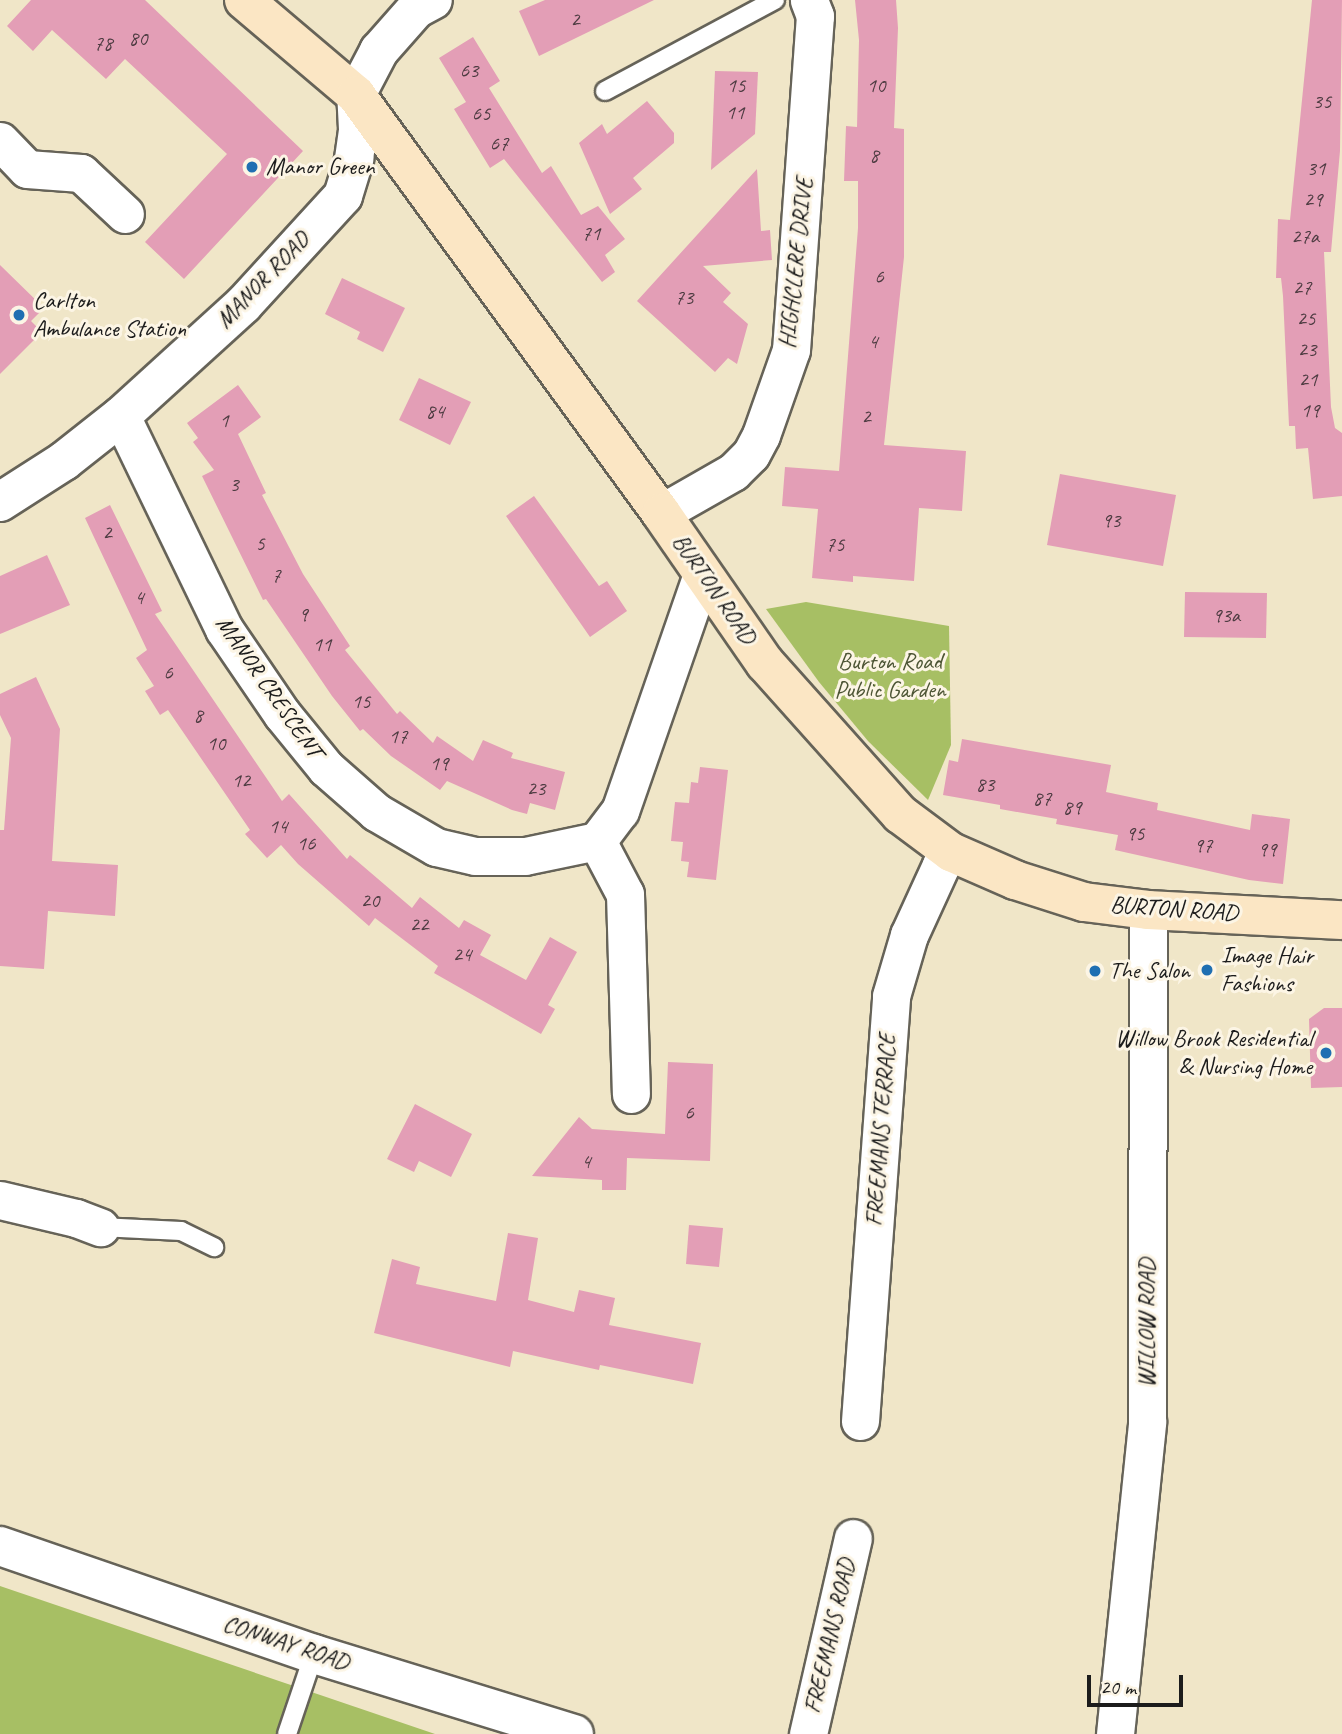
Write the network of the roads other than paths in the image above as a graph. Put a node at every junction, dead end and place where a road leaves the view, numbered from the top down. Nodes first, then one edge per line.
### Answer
1 (433, 0) edge
2 (775, 0) edge
3 (257, 4) edge
4 (806, 5) edge
5 (605, 91) dead end
6 (356, 94) junction
7 (0, 141) edge
8 (125, 214) dead end
9 (121, 416) junction
10 (0, 502) edge
11 (662, 513) junction
12 (702, 574) junction
13 (597, 841) junction
14 (951, 852) junction
15 (1148, 910) junction
16 (1342, 919) edge
17 (622, 1081) dead end
18 (0, 1200) edge
19 (100, 1227) joint
20 (214, 1247) dead end
21 (860, 1421) dead end
22 (853, 1538) dead end
23 (0, 1546) edge
24 (314, 1654) junction
25 (287, 1734) edge
26 (574, 1734) edge
27 (808, 1734) edge
28 (1115, 1734) edge

1 - 6 street
2 - 5 lane
3 - 6 main road, BURTON ROAD
4 - 11 street, HIGHCLERE DRIVE
6 - 9 street, MANOR ROAD
6 - 11 main road, BURTON ROAD
7 - 8 street
9 - 10 street, MANOR ROAD
9 - 13 street, MANOR CRESCENT
11 - 12 main road, BURTON ROAD
12 - 13 street
12 - 14 main road, BURTON ROAD
13 - 17 street
14 - 15 main road, BURTON ROAD
14 - 21 street, FREEMANS TERRACE
15 - 16 main road, BURTON ROAD
15 - 28 street, WILLOW ROAD
18 - 19 street
19 - 20 lane
22 - 27 street, FREEMANS ROAD
23 - 24 street, CONWAY ROAD
24 - 25 lane
24 - 26 street, CONWAY ROAD

